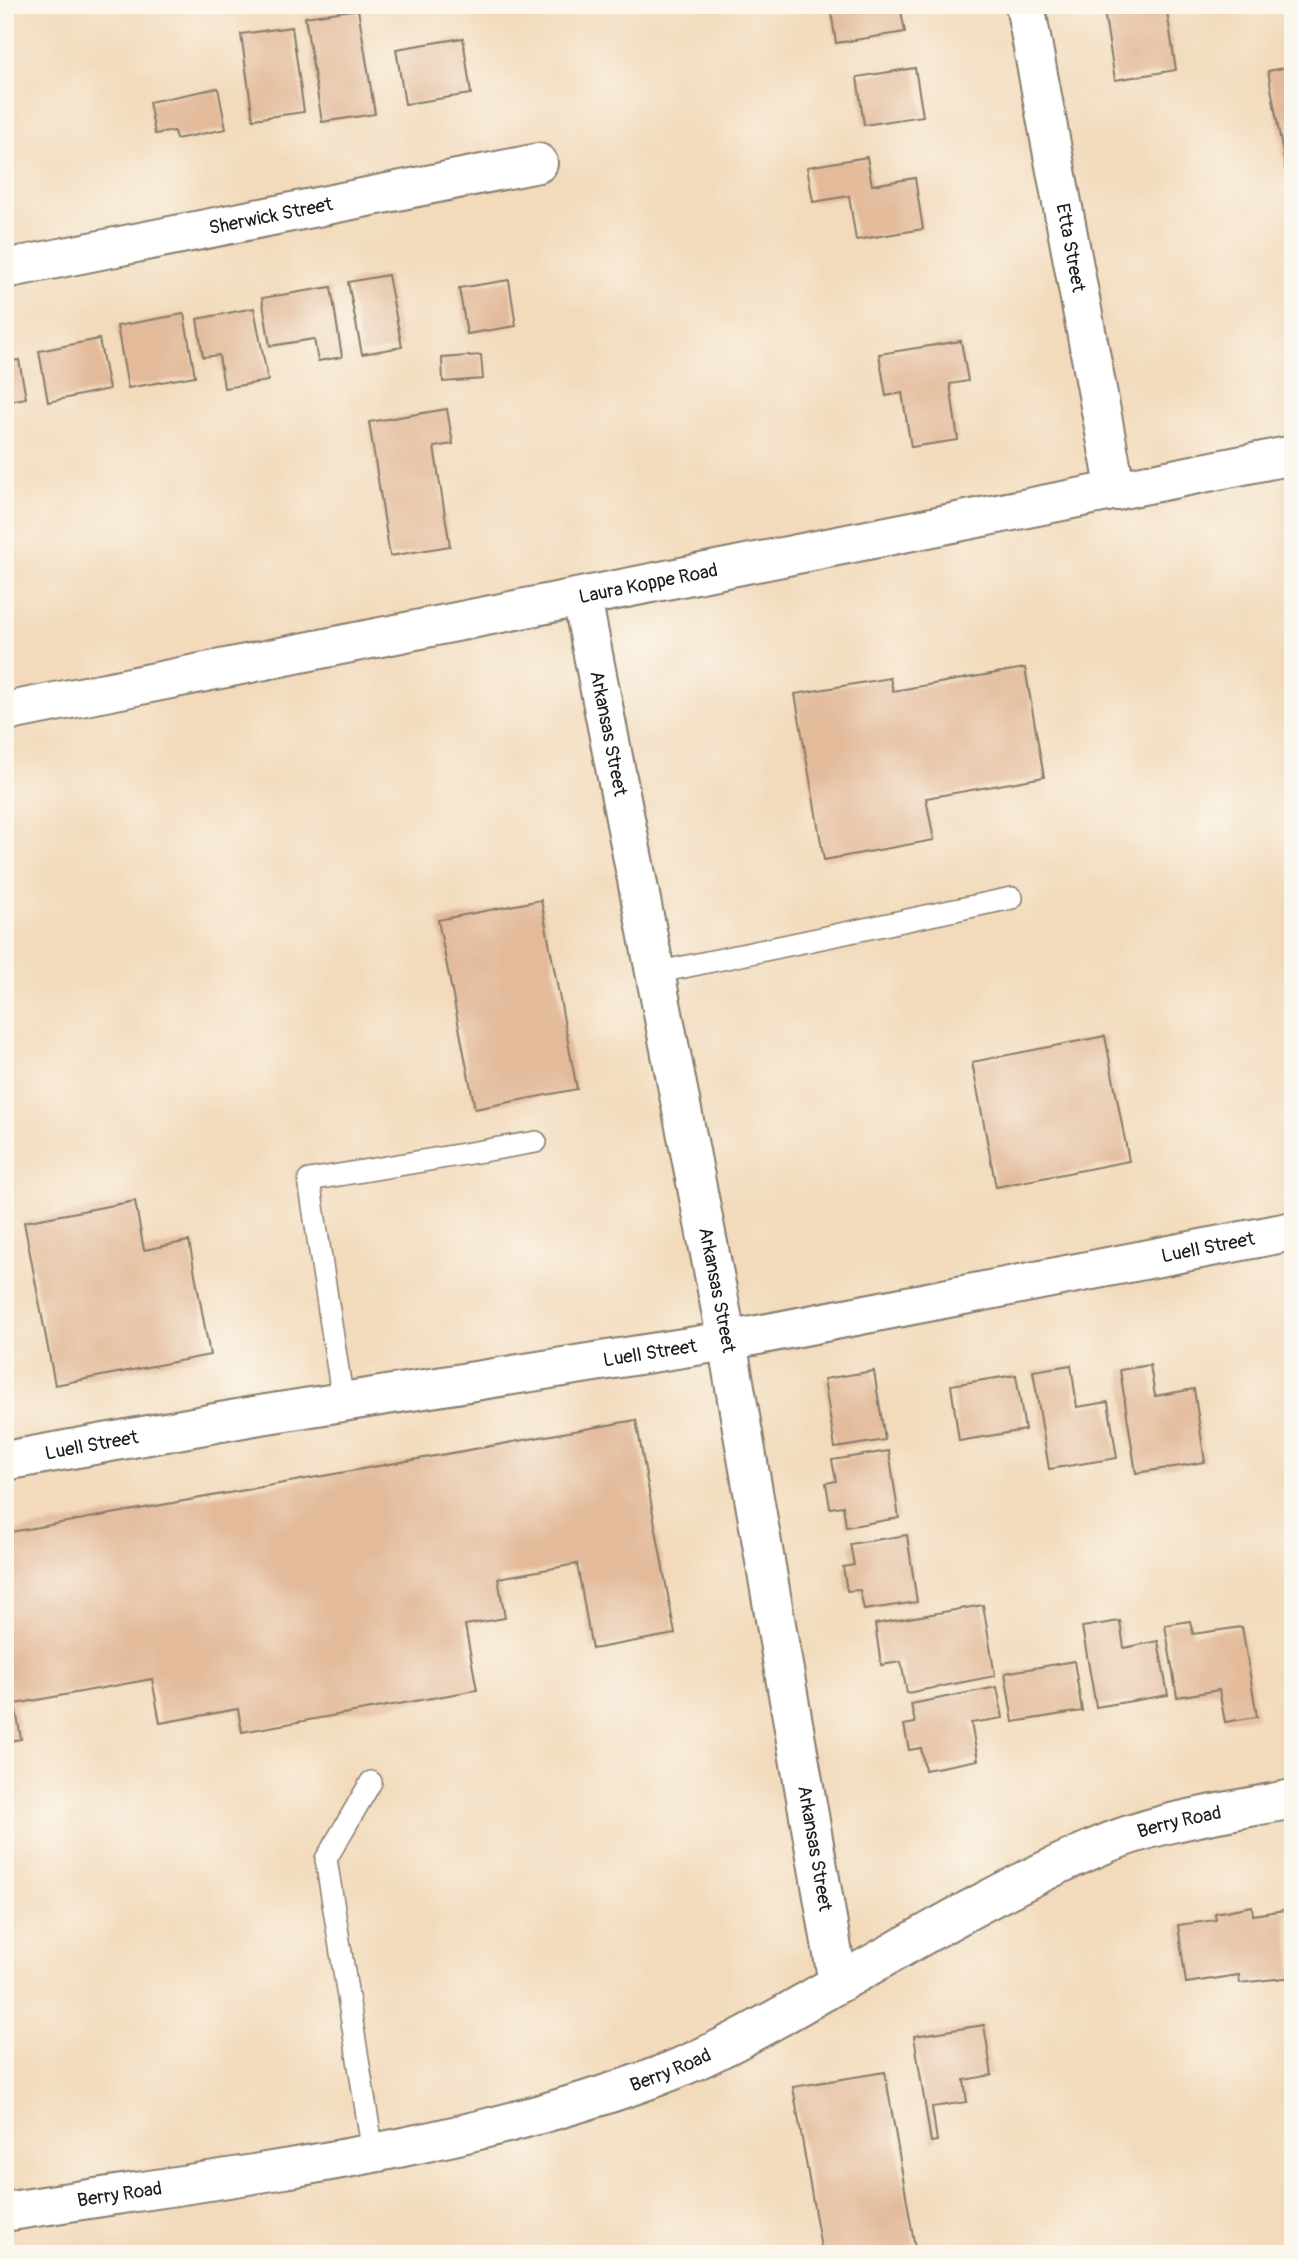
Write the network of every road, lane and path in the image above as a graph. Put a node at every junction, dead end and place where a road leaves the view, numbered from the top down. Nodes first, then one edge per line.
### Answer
1 (1025, 5) edge
2 (538, 163) dead end
3 (5, 269) edge
4 (1293, 455) edge
5 (1115, 491) junction
6 (582, 598) junction
7 (5, 712) edge
8 (1012, 898) dead end
9 (655, 973) junction
10 (536, 1142) dead end
11 (1293, 1231) edge
12 (727, 1341) junction
13 (343, 1402) junction
14 (5, 1461) edge
15 (371, 1782) dead end
16 (1293, 1799) edge
17 (838, 1983) junction
18 (373, 2153) junction
19 (5, 2212) edge

1 - 5 street, Etta Street
2 - 3 street, Sherwick Street
4 - 5 street, Laura Koppe Road
5 - 6 street, Laura Koppe Road
6 - 7 street, Laura Koppe Road
6 - 9 street, Arkansas Street
8 - 9 lane
9 - 12 street, Arkansas Street
10 - 13 lane
11 - 12 street, Luell Street
12 - 13 street, Luell Street
12 - 17 street, Arkansas Street
13 - 14 street, Luell Street
15 - 18 lane
16 - 17 street, Berry Road
17 - 18 street, Berry Road
18 - 19 street, Berry Road

